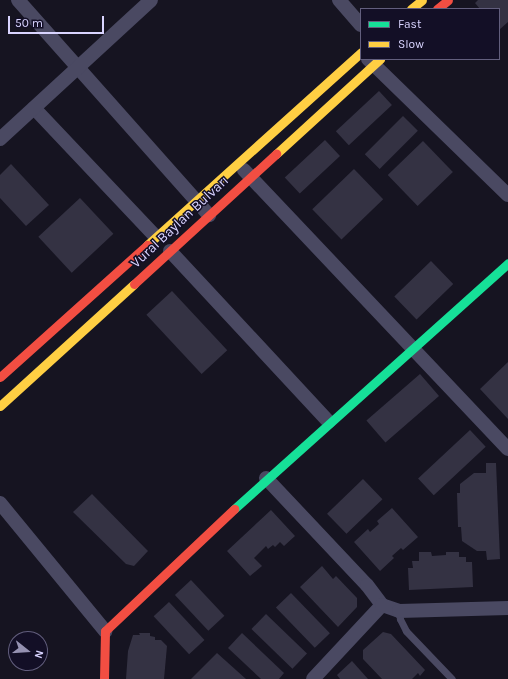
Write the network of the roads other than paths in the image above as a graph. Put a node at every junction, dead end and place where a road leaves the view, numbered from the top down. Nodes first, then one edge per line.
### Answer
1 (18, 0) edge
2 (151, 0) edge
3 (339, 0) edge
4 (422, 0) edge
5 (448, 0) edge
6 (412, 8) edge
7 (438, 8) edge
8 (360, 24) edge
9 (360, 53) edge
10 (374, 61) edge
11 (78, 66) junction
12 (34, 108) junction
13 (0, 138) edge
14 (237, 162) junction
15 (250, 177) junction
16 (508, 196) edge
17 (196, 200) junction
18 (209, 215) junction
19 (155, 236) junction
20 (170, 251) junction
21 (508, 263) edge
22 (412, 348) junction
23 (0, 377) edge
24 (0, 406) edge
25 (329, 422) junction
26 (508, 449) edge
27 (266, 478) junction
28 (0, 503) edge
29 (382, 606) junction
30 (508, 608) edge
31 (399, 611) junction
32 (105, 631) junction
33 (104, 679) edge
34 (313, 679) edge
35 (452, 679) edge

1 - 11 street
2 - 11 street
3 - 8 street
4 - 6 main road
5 - 7 main road
9 - 14 main road, Vural Baylan Bulvarı
10 - 15 main road, Vural Baylan Bulvarı
10 - 16 street
11 - 12 street
11 - 17 street
12 - 13 street
12 - 19 street
14 - 15 street
14 - 17 main road, Vural Baylan Bulvarı
15 - 18 main road, Vural Baylan Bulvarı
15 - 22 street
17 - 18 street
17 - 19 main road, Vural Baylan Bulvarı
18 - 20 main road, Vural Baylan Bulvarı
19 - 23 main road, Vural Baylan Bulvarı
20 - 24 main road, Vural Baylan Bulvarı
20 - 25 street
21 - 22 main road
22 - 25 main road
22 - 26 street
25 - 27 main road
27 - 29 street
27 - 32 main road
28 - 32 street
29 - 31 street
29 - 34 street
30 - 31 street
31 - 35 lane
32 - 33 main road

